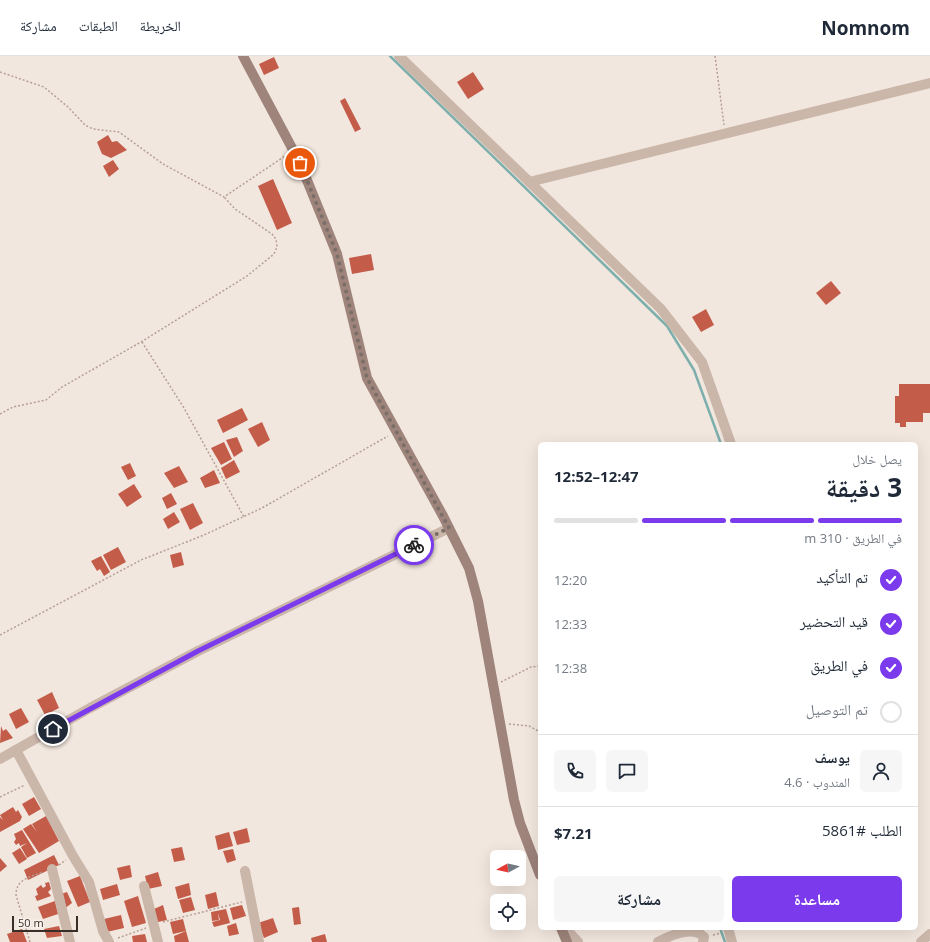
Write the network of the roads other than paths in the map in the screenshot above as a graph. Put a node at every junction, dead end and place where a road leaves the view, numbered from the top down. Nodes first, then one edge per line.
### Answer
1 (243, 56) edge
2 (399, 56) edge
3 (930, 83) edge
4 (529, 182) junction
5 (729, 442) edge
6 (449, 528) junction
7 (16, 750) junction
8 (0, 759) edge
9 (52, 869) road end
10 (538, 870) edge
11 (245, 871) dead end
12 (144, 886) dead end
13 (562, 930) edge
14 (567, 930) edge
15 (726, 930) edge
16 (930, 934) edge
17 (70, 942) edge
18 (108, 942) edge
19 (158, 942) edge
20 (259, 942) edge
21 (567, 942) edge
22 (578, 942) edge
23 (658, 942) edge
24 (702, 942) edge
25 (732, 942) edge
26 (921, 942) edge

1 - 6 street
2 - 4 street
3 - 4 street
4 - 5 street
6 - 7 street
6 - 10 street
7 - 8 street
7 - 18 street
9 - 17 street
11 - 20 street
12 - 19 street
13 - 21 street
14 - 22 street
15 - 25 street
16 - 26 street
23 - 24 street

